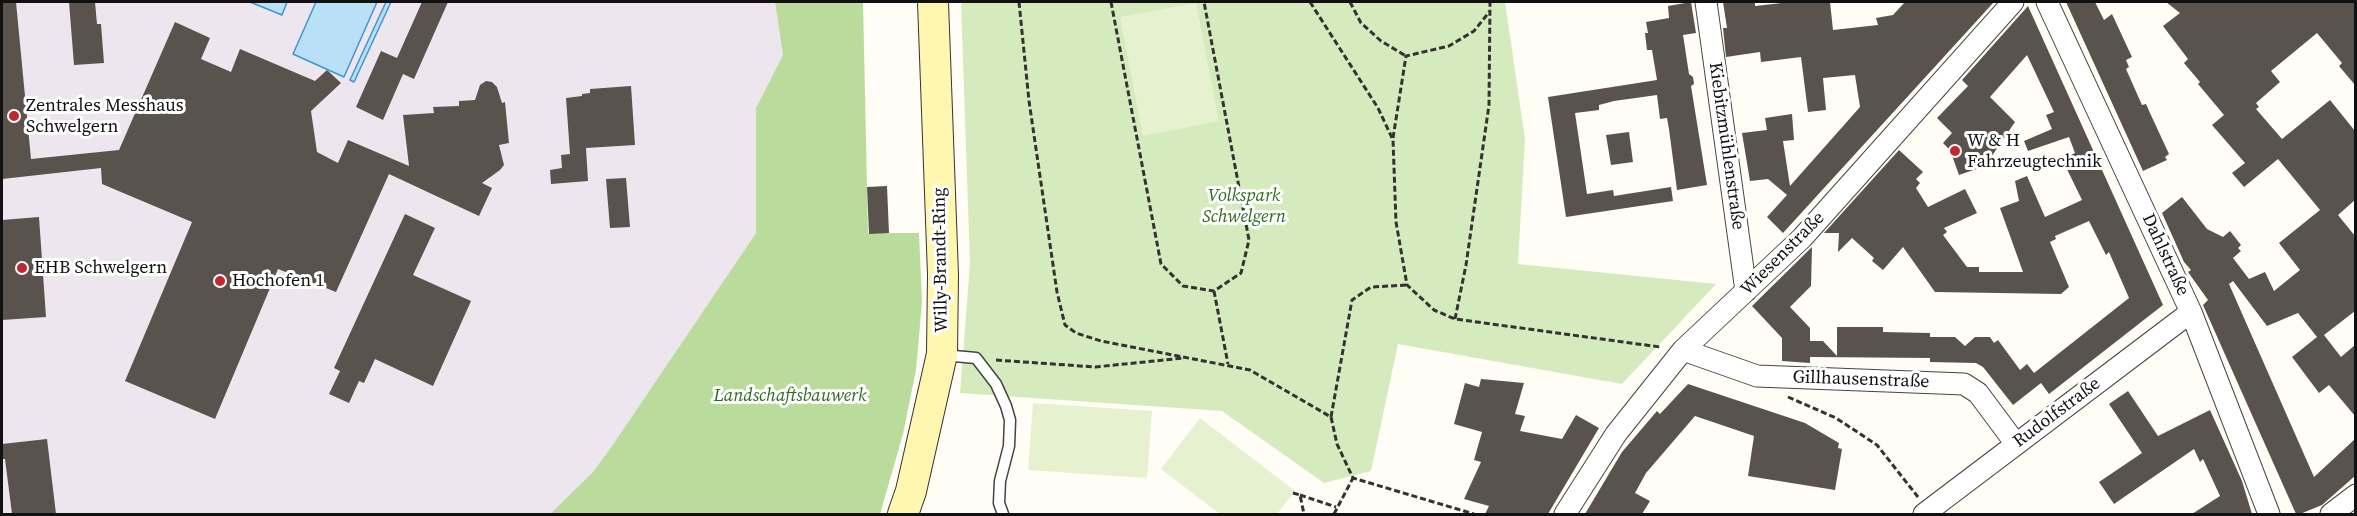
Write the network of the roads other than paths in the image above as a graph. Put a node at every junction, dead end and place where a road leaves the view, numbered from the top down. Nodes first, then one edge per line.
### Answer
1 (933, 2) edge
2 (1706, 2) edge
3 (2013, 2) edge
4 (2047, 2) edge
5 (1746, 291) junction
6 (2191, 312) junction
7 (1683, 350) junction
8 (942, 354) junction
9 (2016, 444) junction
10 (2355, 495) edge
11 (1927, 512) edge
12 (903, 514) edge
13 (1003, 514) edge
14 (1565, 514) edge
15 (2269, 514) edge
16 (2331, 514) edge

1 - 8 main road, Willy-Brandt-Ring
2 - 5 street, Kiebitzmühlenstraße
3 - 5 street, Wiesenstraße
4 - 6 street, Dahlstraße
5 - 7 street, Wiesenstraße
6 - 9 street, Rudolfstraße
6 - 15 street, Dahlstraße
7 - 9 street, Gillhausenstraße
7 - 14 street, Wiesenstraße
8 - 12 main road, Willy-Brandt-Ring
8 - 13 lane
9 - 11 street, Rudolfstraße
10 - 16 street

